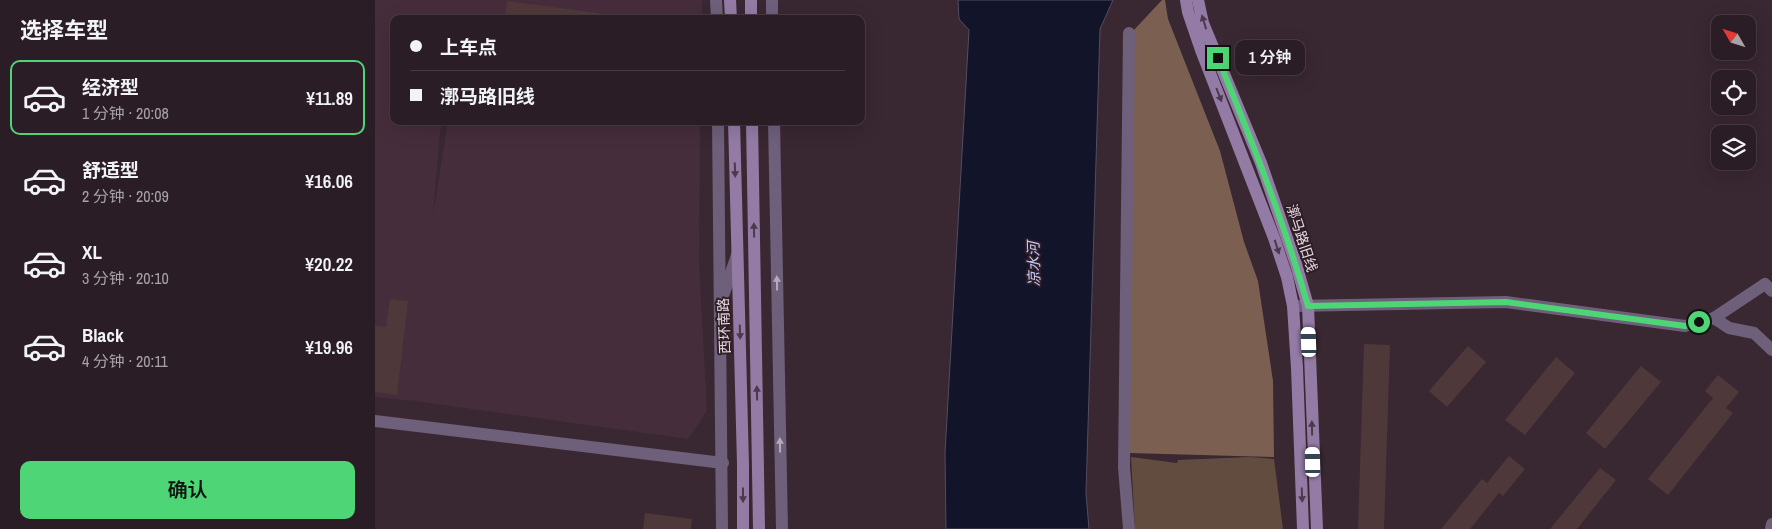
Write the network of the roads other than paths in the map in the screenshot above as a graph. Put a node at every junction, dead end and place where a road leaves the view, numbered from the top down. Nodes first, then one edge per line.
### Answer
1 (716, 0) edge
2 (730, 0) edge
3 (751, 0) edge
4 (772, 0) edge
5 (1186, 0) edge
6 (1198, 0) edge
7 (717, 15) edge
8 (731, 15) edge
9 (751, 15) edge
10 (772, 15) edge
11 (1129, 33) dead end
12 (718, 125) edge
13 (734, 125) edge
14 (753, 125) edge
15 (774, 125) edge
16 (737, 252) junction
17 (1772, 291) edge
18 (721, 304) junction
19 (1293, 306) junction
20 (1308, 306) junction
21 (1714, 318) junction
22 (1772, 350) edge
23 (375, 421) edge
24 (723, 463) junction
25 (1772, 524) edge
26 (723, 529) edge
27 (743, 529) edge
28 (759, 529) edge
29 (782, 529) edge
30 (1129, 529) edge
31 (1303, 529) edge
32 (1317, 529) edge
33 (1771, 529) edge

1 - 7 street
2 - 8 main road
3 - 9 main road
4 - 10 street
5 -> 19 main road, 漷马路旧线
20 -> 6 main road, 漷马路旧线
11 - 30 street
12 - 18 street
13 -> 16 main road, 西环南路
28 -> 14 main road
29 -> 15 street
16 - 18 street
16 -> 27 main road, 西环南路
17 - 21 street
18 - 24 street
19 - 20 street
19 -> 31 main road, 漷马路旧线
20 - 21 street
32 -> 20 main road, 漷马路旧线
21 - 22 street
23 - 24 street
24 - 26 street
25 - 33 street

